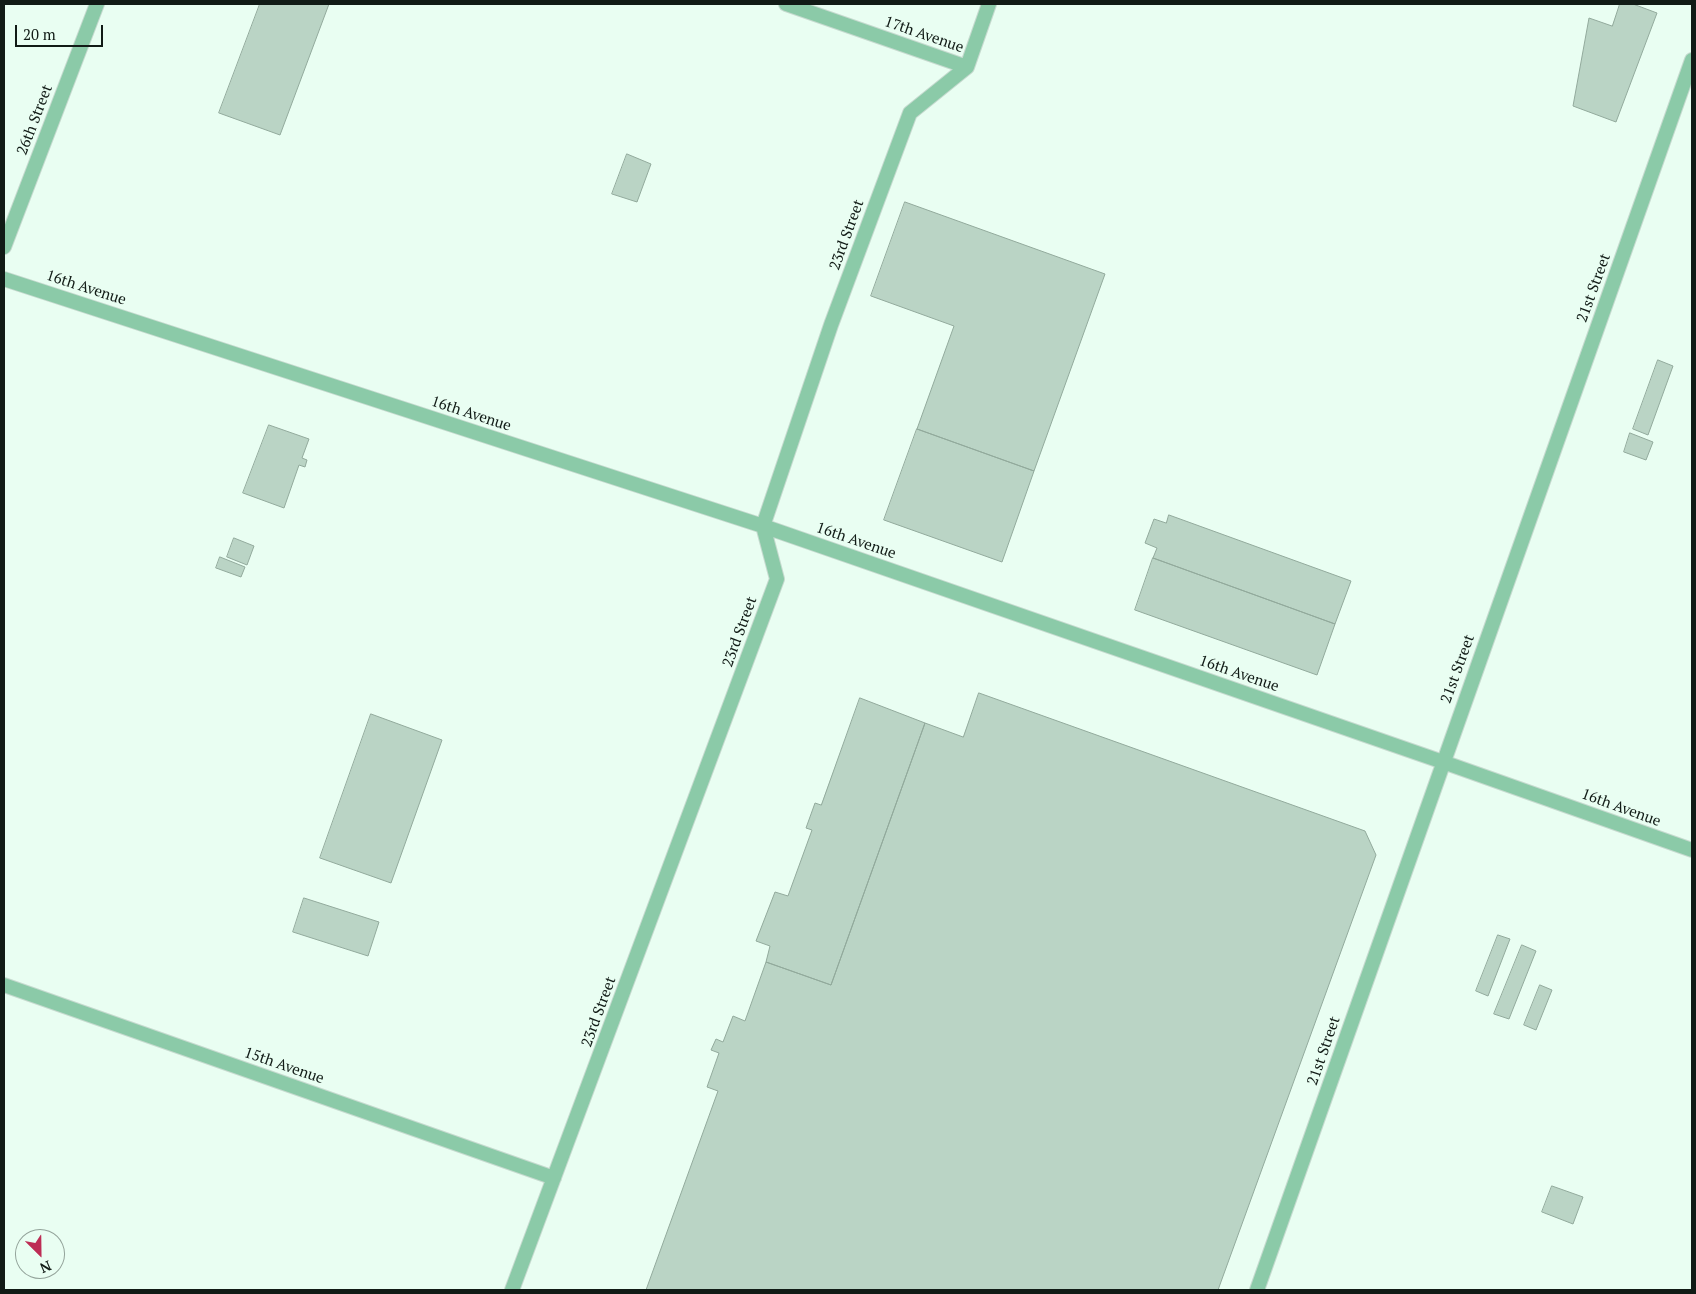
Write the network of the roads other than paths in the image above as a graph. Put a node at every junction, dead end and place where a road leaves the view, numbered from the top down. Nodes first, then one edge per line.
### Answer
1 (97, 4) edge
2 (786, 4) edge
3 (989, 4) edge
4 (1692, 60) edge
5 (967, 67) junction
6 (4, 247) edge
7 (4, 279) edge
8 (763, 526) junction
9 (1443, 762) junction
10 (1692, 850) edge
11 (4, 985) edge
12 (554, 1178) junction
13 (512, 1290) edge
14 (1257, 1290) edge

1 - 6 lane, 26th Street
2 - 5 lane, 17th Avenue
3 - 5 lane
4 - 9 lane, 21st Street
5 - 8 lane, 23rd Street
7 - 8 lane, 16th Avenue
8 - 9 lane, 16th Avenue
8 - 12 lane, 23rd Street
9 - 10 lane, 16th Avenue
9 - 14 lane, 21st Street
11 - 12 lane, 15th Avenue
12 - 13 lane, 23rd Street

